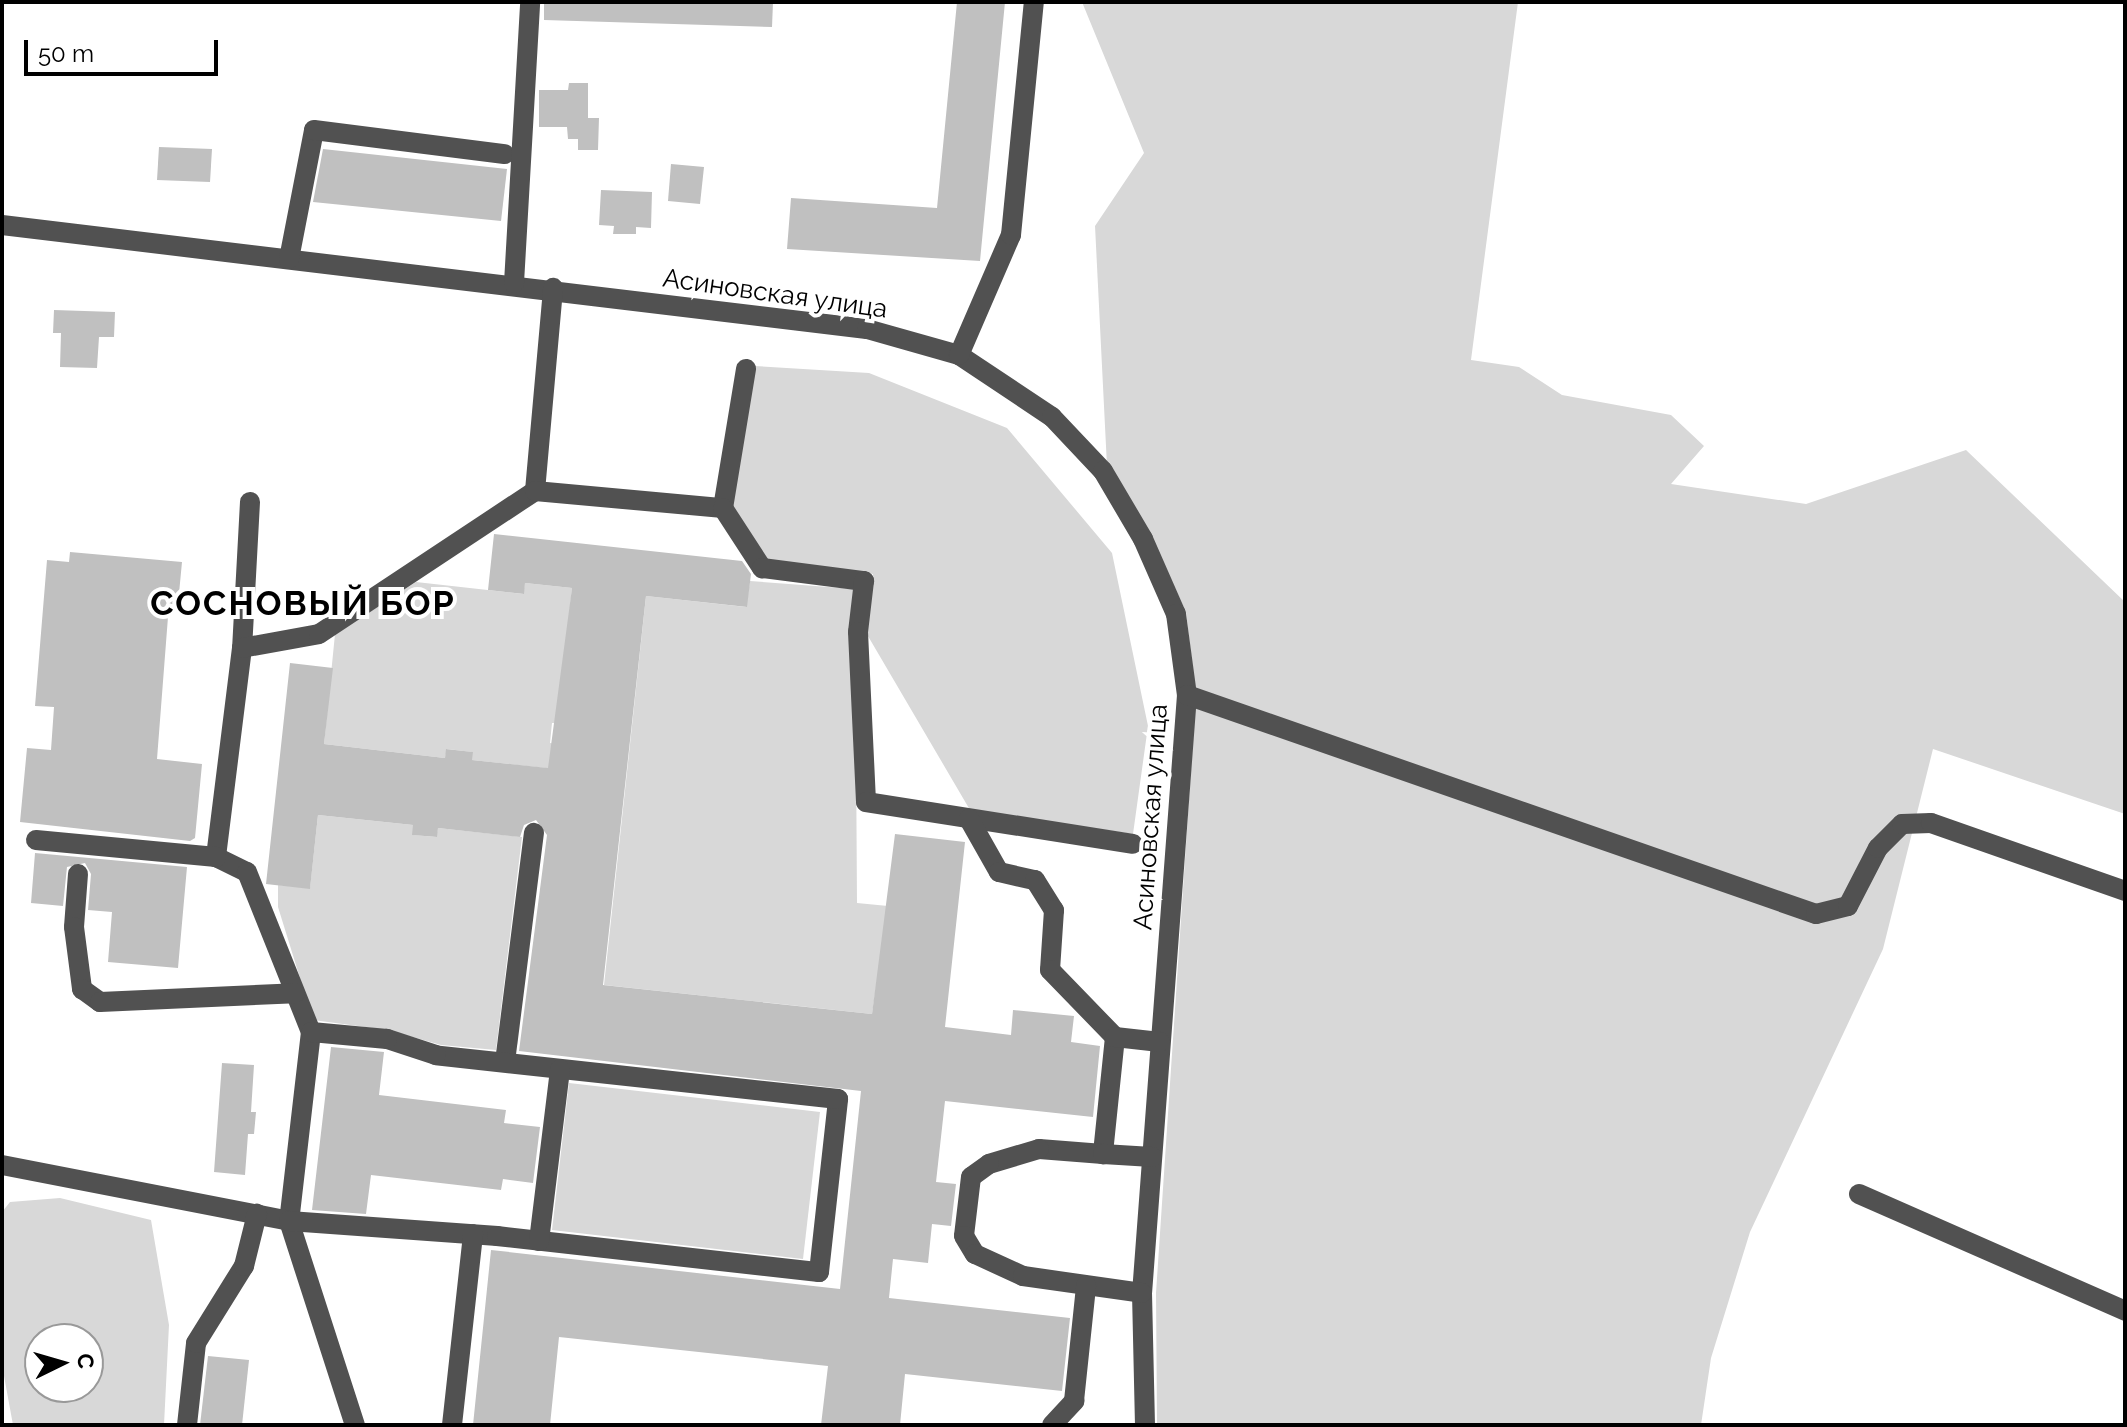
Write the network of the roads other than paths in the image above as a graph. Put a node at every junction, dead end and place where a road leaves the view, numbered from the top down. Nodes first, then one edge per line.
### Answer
1 (530, 2) edge
2 (1034, 2) edge
3 (504, 154) dead end
4 (2, 225) edge
5 (289, 259) junction
6 (514, 283) junction
7 (553, 288) junction
8 (959, 355) junction
9 (746, 369) dead end
10 (535, 491) junction
11 (250, 502) dead end
12 (723, 508) junction
13 (242, 648) junction
14 (1187, 695) junction
15 (969, 819) junction
16 (534, 833) dead end
17 (36, 840) dead end
18 (1133, 844) dead end
19 (216, 857) junction
20 (78, 874) dead end
21 (2125, 891) edge
22 (295, 993) junction
23 (311, 1032) junction
24 (1115, 1037) junction
25 (1160, 1042) junction
26 (505, 1062) junction
27 (560, 1069) junction
28 (1103, 1154) junction
29 (1152, 1157) junction
30 (2, 1165) edge
31 (1859, 1194) dead end
32 (257, 1214) junction
33 (289, 1221) junction
34 (473, 1234) junction
35 (539, 1241) junction
36 (1086, 1286) junction
37 (1142, 1293) junction
38 (2125, 1311) edge
39 (187, 1425) edge
40 (355, 1425) edge
41 (452, 1425) edge
42 (1052, 1425) edge
43 (1145, 1425) edge

1 - 6 street
2 - 8 street
3 - 5 street
4 - 5 street, Асиновская улица
5 - 6 street, Асиновская улица
6 - 7 street, Асиновская улица
7 - 8 street, Асиновская улица
7 - 10 street
8 - 14 street, Асиновская улица
9 - 12 street
10 - 12 street
10 - 13 street
11 - 13 street
12 - 15 street
13 - 19 street
14 - 21 street
14 - 25 street, Асиновская улица
15 - 18 street
15 - 24 street
16 - 26 street
17 - 19 street
19 - 22 street
20 - 22 street
22 - 23 street
23 - 26 street
23 - 33 street
24 - 25 street
24 - 28 street
25 - 29 street, Асиновская улица
26 - 27 street
27 - 35 street
27 - 35 street
28 - 29 street
28 - 36 street
29 - 37 street, Асиновская улица
30 - 32 street
31 - 38 street
32 - 33 street
32 - 39 street
33 - 34 street
33 - 40 street
34 - 35 street
34 - 41 street
36 - 37 street
36 - 42 street
37 - 43 street, Асиновская улица

